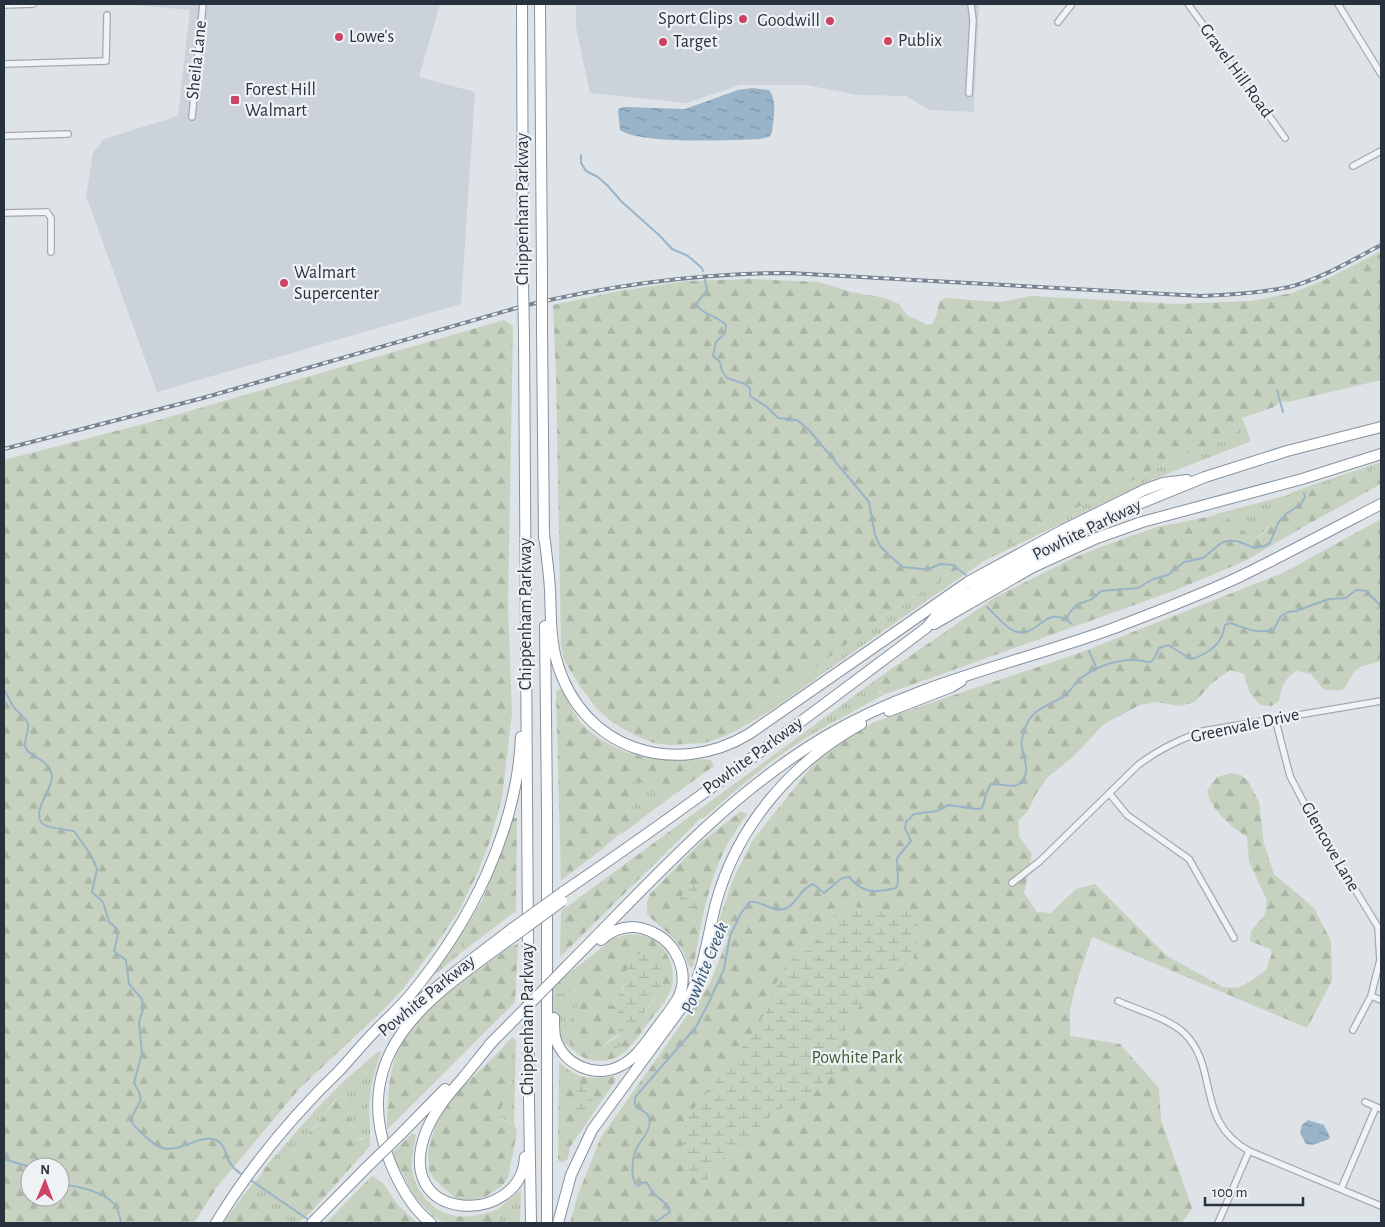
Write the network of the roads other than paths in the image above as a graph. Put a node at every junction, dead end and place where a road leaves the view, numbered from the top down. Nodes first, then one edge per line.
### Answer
1 (33, 4) edge
2 (203, 4) edge
3 (522, 4) edge
4 (540, 4) edge
5 (971, 4) edge
6 (1072, 4) edge
7 (1188, 4) edge
8 (1338, 4) edge
9 (4, 5) edge
10 (107, 15) dead end
11 (1058, 22) dead end
12 (4, 64) edge
13 (1381, 74) edge
14 (969, 93) dead end
15 (192, 117) dead end
16 (68, 134) dead end
17 (4, 136) edge
18 (1284, 138) dead end
19 (1381, 152) edge
20 (1353, 166) dead end
21 (4, 213) edge
22 (51, 252) dead end
23 (1381, 426) edge
24 (1381, 454) edge
25 (1205, 477) junction
26 (1381, 504) edge
27 (525, 533) junction
28 (544, 533) junction
29 (926, 628) junction
30 (984, 669) junction
31 (1381, 701) edge
32 (1275, 718) junction
33 (1109, 793) junction
34 (1012, 883) dead end
35 (547, 927) junction
36 (1380, 927) edge
37 (513, 933) junction
38 (1234, 938) dead end
39 (568, 966) junction
40 (1371, 996) junction
41 (1381, 1000) edge
42 (1118, 1001) dead end
43 (1353, 1030) dead end
44 (493, 1041) junction
45 (338, 1072) junction
46 (529, 1101) junction
47 (1365, 1102) dead end
48 (1379, 1108) edge
49 (1249, 1151) junction
50 (1341, 1189) junction
51 (1381, 1206) edge
52 (216, 1223) edge
53 (312, 1223) edge
54 (431, 1223) edge
55 (532, 1223) edge
56 (547, 1223) edge
57 (558, 1223) edge
58 (1218, 1223) edge

1 - 9 street
2 - 15 street, Sheila Lane
3 - 27 highway, Chippenham Parkway, bridge
4 - 28 highway, Chippenham Parkway, bridge
5 - 14 street
6 - 11 street
7 - 18 street, Gravel Hill Road
8 - 13 street
10 - 12 street
16 - 17 street
19 - 20 street
21 - 22 street
23 - 25 highway, Powhite Parkway
24 - 29 highway
25 - 28 highway
25 - 29 highway, Powhite Parkway
26 - 30 highway, Powhite Parkway
27 - 45 highway
27 - 46 highway, Chippenham Parkway
28 - 35 highway, Chippenham Parkway
29 - 37 highway, Powhite Parkway, bridge
30 - 39 highway, Powhite Parkway
30 - 57 highway
31 - 32 street, Greenvale Drive
32 - 33 street, Greenvale Drive
32 - 36 street, Glencove Lane
33 - 34 street, Greenvale Drive
33 - 38 street
35 - 39 highway
35 - 56 highway, Chippenham Parkway
36 - 40 street, Glencove Lane
37 - 45 highway, Powhite Parkway
37 - 54 highway
39 - 44 highway, Powhite Parkway, bridge
40 - 41 street
40 - 43 street, Glencove Lane
42 - 49 street
44 - 46 highway
44 - 53 highway, Powhite Parkway, bridge
45 - 52 highway, Powhite Parkway
46 - 55 highway, Chippenham Parkway
47 - 48 street
48 - 50 street
49 - 50 street
49 - 58 street
50 - 51 street

